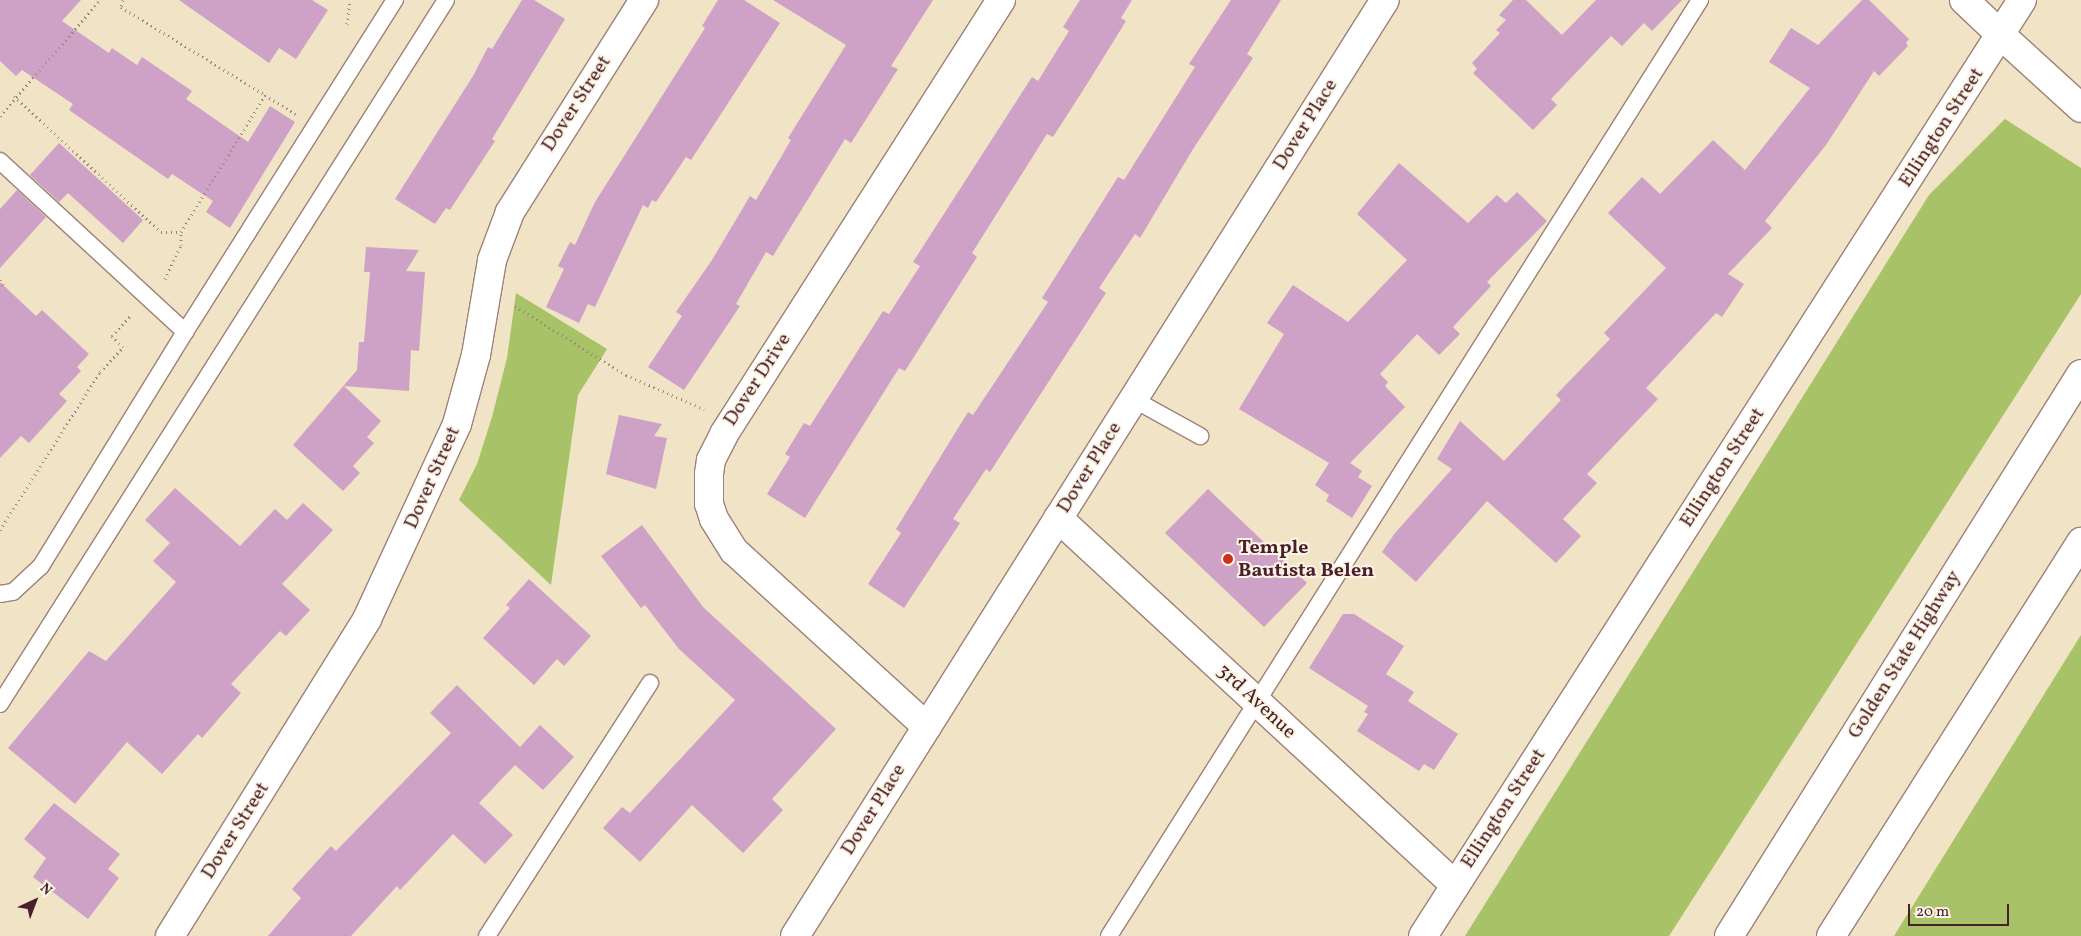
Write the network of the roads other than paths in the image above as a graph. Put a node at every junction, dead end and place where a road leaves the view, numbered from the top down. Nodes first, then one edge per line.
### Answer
1 (396, 0) edge
2 (446, 0) edge
3 (644, 0) edge
4 (1001, 0) edge
5 (1385, 0) edge
6 (1700, 0) edge
7 (1964, 0) edge
8 (2022, 0) edge
9 (2001, 35) junction
10 (2081, 108) edge
11 (0, 161) edge
12 (184, 332) junction
13 (2081, 374) edge
14 (1133, 399) junction
15 (1200, 436) dead end
16 (1058, 518) junction
17 (2081, 542) edge
18 (0, 594) edge
19 (650, 683) dead end
20 (1257, 703) junction
21 (0, 704) edge
22 (926, 727) junction
23 (1455, 885) junction
24 (170, 936) edge
25 (487, 936) edge
26 (795, 936) edge
27 (1109, 936) edge
28 (1423, 936) edge
29 (1729, 936) edge
30 (1832, 936) edge

1 - 12 lane
2 - 21 lane
3 - 24 main road, Dover Street
4 - 22 main road, Dover Drive
5 - 14 main road, Dover Place
6 - 20 lane
7 - 9 main road
8 - 9 main road, Ellington Street
9 - 10 main road
9 - 23 main road, Ellington Street
11 - 12 lane
12 - 18 lane
13 - 29 main road, Golden State Highway
14 - 15 lane
14 - 16 main road, Dover Place
16 - 20 main road, 3rd Avenue
16 - 22 main road, Dover Place
17 - 30 main road
19 - 25 lane
20 - 23 main road, 3rd Avenue
20 - 27 lane
22 - 26 main road, Dover Place
23 - 28 main road, Ellington Street

